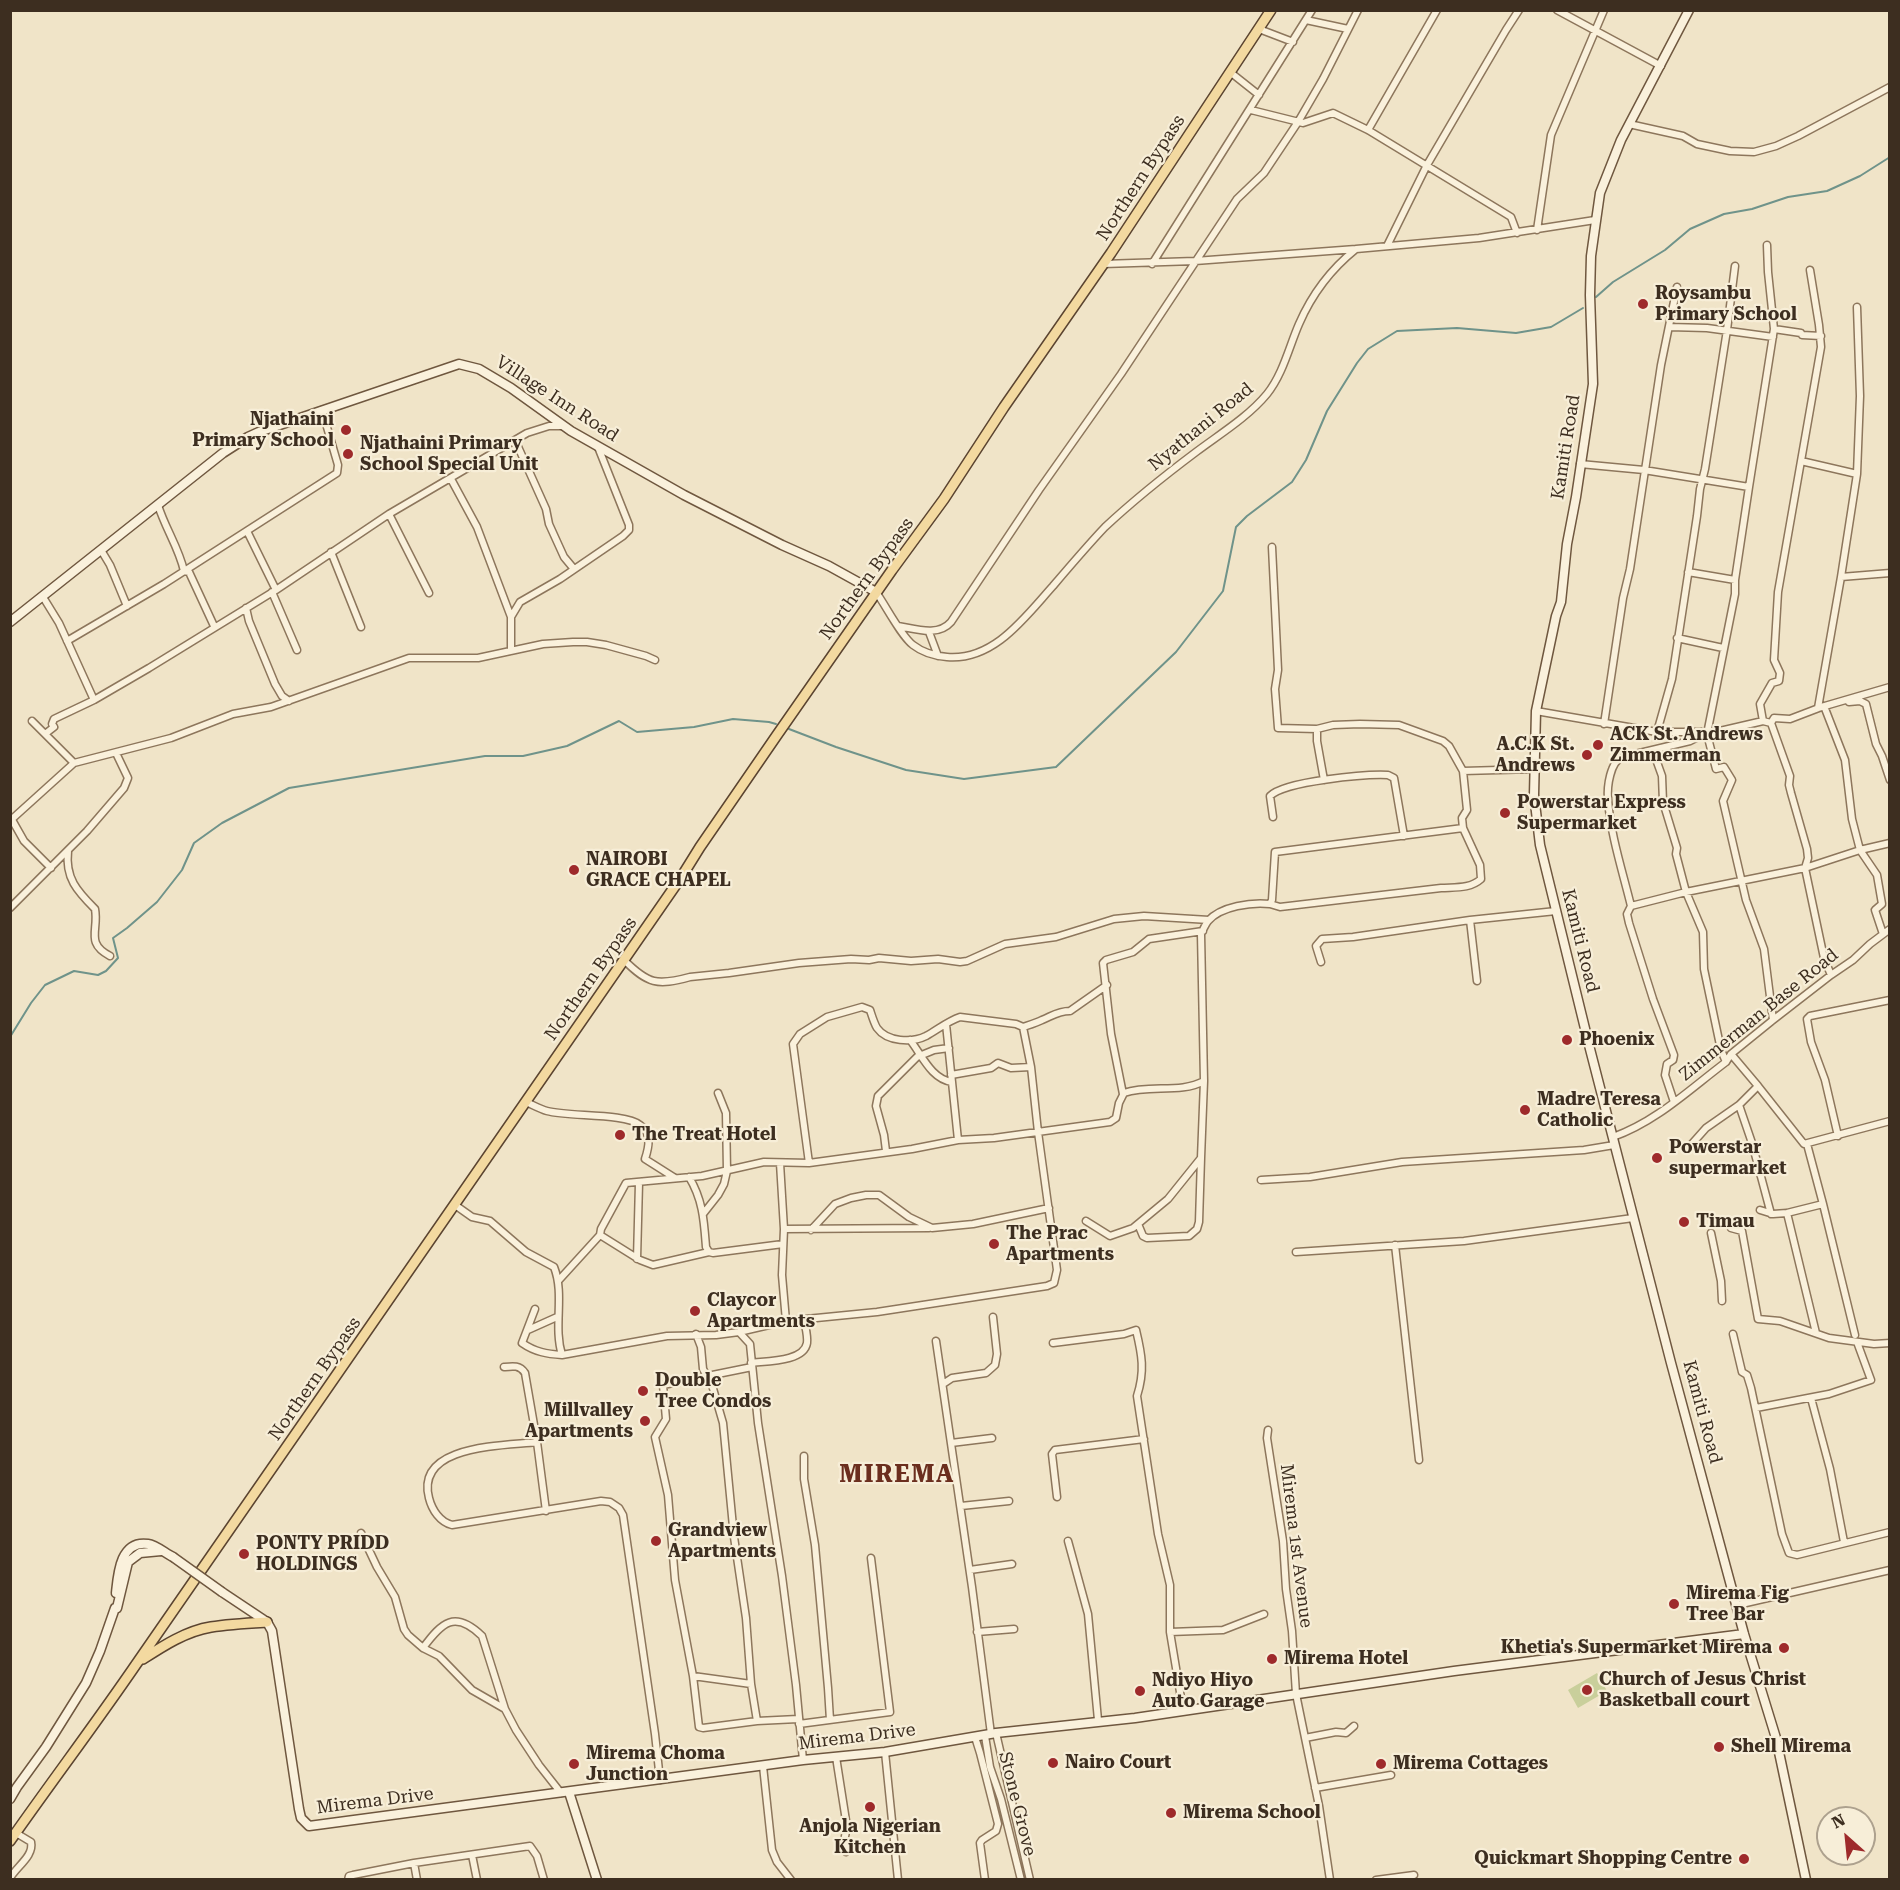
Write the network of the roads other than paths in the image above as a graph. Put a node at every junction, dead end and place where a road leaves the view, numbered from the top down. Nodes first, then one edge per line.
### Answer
1 (1271, 10) edge
2 (1312, 10) edge
3 (1358, 10) edge
4 (1437, 10) edge
5 (1519, 10) edge
6 (1557, 10) edge
7 (1604, 10) edge
8 (1689, 10) edge
9 (1306, 20) junction
10 (1259, 29) junction
11 (1348, 29) junction
12 (1595, 32) junction
13 (1293, 42) junction
14 (1661, 66) junction
15 (1230, 72) junction
16 (1890, 87) edge
17 (1259, 95) junction
18 (1251, 110) junction
19 (1298, 123) junction
20 (1629, 124) junction
21 (1368, 130) junction
22 (1427, 165) junction
23 (1595, 220) junction
24 (1537, 230) junction
25 (1517, 233) junction
26 (1767, 245) dead end
27 (1387, 246) junction
28 (1356, 249) junction
29 (1195, 261) junction
30 (1103, 264) junction
31 (1152, 264) junction
32 (1735, 266) dead end
33 (1810, 270) dead end
34 (1677, 287) dead end
35 (1857, 307) dead end
36 (1669, 327) junction
37 (1774, 329) junction
38 (1727, 330) junction
39 (1821, 336) junction
40 (1773, 337) junction
41 (321, 410) junction
42 (564, 426) junction
43 (515, 440) junction
44 (598, 447) junction
45 (1801, 461) junction
46 (1580, 464) junction
47 (1644, 470) junction
48 (1857, 474) junction
49 (451, 479) junction
50 (1701, 480) junction
51 (1749, 487) junction
52 (158, 505) junction
53 (389, 514) junction
54 (247, 531) junction
55 (1272, 547) dead end
56 (101, 550) junction
57 (331, 552) junction
58 (574, 569) junction
59 (184, 571) junction
60 (1688, 572) junction
61 (1890, 573) edge
62 (1842, 577) junction
63 (1735, 580) junction
64 (274, 591) junction
65 (876, 592) junction
66 (429, 593) dead end
67 (43, 597) junction
68 (127, 606) junction
69 (246, 608) junction
70 (511, 617) junction
71 (10, 622) edge
72 (214, 626) junction
73 (898, 626) junction
74 (361, 627) dead end
75 (929, 632) junction
76 (1677, 639) junction
77 (67, 641) junction
78 (1723, 648) junction
79 (297, 650) dead end
80 (511, 651) junction
81 (938, 656) junction
82 (655, 660) dead end
83 (1890, 687) edge
84 (94, 700) junction
85 (289, 701) junction
86 (1821, 707) junction
87 (1536, 711) junction
88 (32, 721) dead end
89 (1763, 721) junction
90 (1771, 723) junction
91 (1604, 724) junction
92 (1317, 729) junction
93 (1657, 732) junction
94 (1704, 733) junction
95 (45, 734) junction
96 (1653, 751) junction
97 (116, 753) junction
98 (74, 763) junction
99 (1534, 769) junction
100 (1463, 771) junction
101 (1324, 780) junction
102 (1890, 780) edge
103 (1273, 817) dead end
104 (11, 818) edge
105 (1464, 828) junction
106 (1404, 836) junction
107 (1890, 843) edge
108 (1860, 850) junction
109 (68, 851) junction
110 (51, 868) junction
111 (1805, 868) junction
112 (1742, 880) junction
113 (1686, 892) junction
114 (1270, 904) junction
115 (1631, 906) junction
116 (10, 908) edge
117 (1556, 911) junction
118 (1209, 920) junction
119 (1470, 920) junction
120 (1890, 929) edge
121 (1203, 931) junction
122 (1883, 934) junction
123 (110, 956) dead end
124 (624, 960) junction
125 (1321, 962) dead end
126 (1831, 975) junction
127 (1477, 981) dead end
128 (1106, 986) junction
129 (1890, 1000) edge
130 (1773, 1020) junction
131 (946, 1024) junction
132 (1023, 1027) junction
133 (910, 1040) junction
134 (950, 1048) junction
135 (1731, 1054) junction
136 (922, 1055) junction
137 (1726, 1062) junction
138 (1031, 1067) junction
139 (951, 1079) junction
140 (1204, 1081) junction
141 (1758, 1086) junction
142 (718, 1093) dead end
143 (1123, 1094) junction
144 (526, 1102) junction
145 (1674, 1102) junction
146 (1738, 1105) junction
147 (1890, 1121) edge
148 (1038, 1132) junction
149 (1838, 1136) junction
150 (958, 1140) junction
151 (1614, 1141) junction
152 (1807, 1144) junction
153 (1690, 1146) dead end
154 (886, 1151) junction
155 (1201, 1158) junction
156 (780, 1162) junction
157 (809, 1163) junction
158 (727, 1171) junction
159 (689, 1177) junction
160 (675, 1178) junction
161 (1261, 1180) dead end
162 (639, 1183) junction
163 (1823, 1204) junction
164 (456, 1205) junction
165 (1049, 1208) junction
166 (1760, 1210) dead end
167 (1787, 1213) junction
168 (703, 1214) junction
169 (1771, 1214) junction
170 (1634, 1218) junction
171 (1086, 1221) dead end
172 (1138, 1224) junction
173 (932, 1228) junction
174 (1731, 1228) dead end
175 (784, 1229) junction
176 (811, 1230) junction
177 (1711, 1233) dead end
178 (600, 1235) junction
179 (783, 1244) junction
180 (1395, 1245) junction
181 (709, 1252) junction
182 (1296, 1252) dead end
183 (637, 1259) junction
184 (559, 1280) junction
185 (1722, 1301) dead end
186 (535, 1309) dead end
187 (557, 1317) junction
188 (993, 1317) dead end
189 (804, 1319) junction
190 (786, 1320) junction
191 (528, 1330) junction
192 (739, 1332) junction
193 (1816, 1333) junction
194 (696, 1334) junction
195 (1733, 1334) dead end
196 (1856, 1339) junction
197 (936, 1341) dead end
198 (1053, 1343) dead end
199 (1890, 1343) edge
200 (562, 1355) junction
201 (751, 1365) junction
202 (504, 1367) dead end
203 (707, 1377) junction
204 (943, 1384) junction
205 (1811, 1398) junction
206 (1756, 1408) junction
207 (1268, 1430) dead end
208 (992, 1438) dead end
209 (1144, 1439) junction
210 (537, 1442) junction
211 (951, 1443) junction
212 (804, 1456) dead end
213 (1419, 1460) dead end
214 (1057, 1497) dead end
215 (1008, 1501) dead end
216 (960, 1506) junction
217 (546, 1511) junction
218 (1890, 1532) edge
219 (361, 1533) dead end
220 (1068, 1541) dead end
221 (1844, 1542) junction
222 (871, 1558) dead end
223 (1012, 1564) dead end
224 (970, 1570) junction
225 (1890, 1570) edge
226 (1737, 1605) junction
227 (1264, 1614) dead end
228 (267, 1622) junction
229 (1014, 1629) dead end
230 (977, 1632) junction
231 (1170, 1632) junction
232 (1744, 1634) junction
233 (423, 1648) junction
234 (138, 1662) junction
235 (693, 1676) junction
236 (751, 1684) junction
237 (1296, 1694) junction
238 (505, 1709) junction
239 (1183, 1710) junction
240 (830, 1720) junction
241 (1098, 1720) junction
242 (757, 1721) junction
243 (798, 1721) junction
244 (1354, 1726) dead end
245 (991, 1734) junction
246 (975, 1737) junction
247 (1305, 1738) junction
248 (885, 1752) junction
249 (837, 1758) junction
250 (802, 1760) junction
251 (763, 1766) junction
252 (1391, 1775) dead end
253 (660, 1780) junction
254 (1315, 1788) junction
255 (565, 1793) junction
256 (10, 1799) edge
257 (16, 1833) junction
258 (10, 1841) edge
259 (846, 1852) dead end
260 (472, 1855) junction
261 (414, 1863) junction
262 (1414, 1875) dead end
263 (10, 1878) edge
264 (348, 1880) edge
265 (417, 1880) edge
266 (477, 1880) edge
267 (544, 1880) edge
268 (597, 1880) edge
269 (791, 1880) edge
270 (898, 1880) edge
271 (986, 1880) edge
272 (1021, 1880) edge
273 (1030, 1880) edge
274 (1330, 1880) edge
275 (1376, 1880) edge
276 (1806, 1880) edge

1 - 10 main road, Northern Bypass
2 - 9 street
3 - 11 street
4 - 21 street
5 - 22 street
6 - 12 street
7 - 12 street
8 - 14 street, Kamiti Road
9 - 11 street
9 - 13 street
10 - 13 street
10 - 15 main road, Northern Bypass
11 - 19 street
12 - 14 street
12 - 24 street
13 - 17 street
14 - 20 street, Kamiti Road
15 - 17 street
15 - 30 main road, Northern Bypass
16 - 20 street
17 - 18 street
18 - 19 street
18 - 31 street
19 - 21 street
19 - 29 street
20 - 23 street, Kamiti Road
21 - 22 street
22 - 25 street
22 - 27 street
23 - 24 street
23 - 46 street, Kamiti Road
24 - 25 street
25 - 27 street
26 - 37 street
27 - 28 street
28 - 29 street
28 - 81 street, Nyathani Road
29 - 31 street
29 - 75 street
30 - 31 street
30 - 65 main road, Northern Bypass
32 - 38 street
33 - 39 street
34 - 36 street
35 - 48 street
36 - 38 street
36 - 47 street
37 - 39 street
37 - 40 street
38 - 40 street
38 - 50 street
39 - 45 street
40 - 51 street
41 - 42 street, Village Inn Road
41 - 52 street, Village Inn Road
41 - 54 street
42 - 43 street
42 - 44 street, Village Inn Road
43 - 49 street
43 - 58 street
44 - 58 street
44 - 65 street, Village Inn Road
45 - 48 street
45 - 89 street
46 - 47 street
46 - 87 street, Kamiti Road
47 - 50 street
47 - 91 street
48 - 62 street
49 - 53 street
49 - 70 street
50 - 51 street
50 - 60 street
51 - 63 street
52 - 56 street, Village Inn Road
52 - 59 street
53 - 57 street
53 - 66 street
54 - 59 street
54 - 64 street
55 - 92 street
56 - 67 street, Village Inn Road
56 - 68 street
57 - 64 street
57 - 74 street
58 - 70 street
59 - 68 street
59 - 72 street
60 - 63 street
60 - 76 street
61 - 62 street
62 - 86 street
63 - 78 street
64 - 69 street
64 - 79 street
65 - 73 street, Nyathani Road
65 - 124 main road, Northern Bypass
67 - 71 street, Village Inn Road
67 - 77 street
68 - 77 street
69 - 72 street
69 - 85 street
70 - 80 street
72 - 84 street
73 - 75 street
73 - 81 street, Nyathani Road
75 - 81 street
76 - 78 street
76 - 93 street
77 - 84 street
78 - 94 street
80 - 82 street
80 - 85 street
83 - 86 street
84 - 95 street
85 - 97 street
86 - 90 street
86 - 102 street
86 - 108 street
87 - 91 street
87 - 99 street, Kamiti Road
88 - 95 street
89 - 90 street
89 - 94 street
90 - 111 street
91 - 93 street
92 - 100 street
92 - 101 street
93 - 94 street
94 - 96 street
94 - 112 street
95 - 98 street
96 - 113 street
96 - 115 street
97 - 98 street
97 - 109 street
98 - 104 street
99 - 100 street
99 - 117 street, Kamiti Road
100 - 105 street
101 - 103 street
101 - 106 street
104 - 110 street
105 - 106 street
105 - 114 street
106 - 114 street
107 - 108 street
108 - 111 street
108 - 122 street
109 - 110 street
109 - 123 street
110 - 116 street
111 - 112 street
111 - 126 street
112 - 113 street
112 - 130 street
113 - 115 street
113 - 137 street
114 - 118 street
115 - 145 street
117 - 119 street
117 - 151 street, Kamiti Road
118 - 121 street
118 - 124 street
119 - 125 street
119 - 127 street
120 - 122 street, Zimmerman Base Road
121 - 128 street
121 - 140 street
122 - 126 street, Zimmerman Base Road
124 - 144 main road, Northern Bypass
126 - 130 street, Zimmerman Base Road
128 - 132 street
128 - 143 street
129 - 149 street
130 - 135 street, Zimmerman Base Road
131 - 132 street
131 - 133 street
131 - 134 street
132 - 138 street
133 - 136 street
133 - 157 street
134 - 136 street
134 - 139 street
135 - 137 street, Zimmerman Base Road
135 - 141 street
136 - 139 street
136 - 154 street
137 - 145 street, Zimmerman Base Road
138 - 139 street
138 - 148 street
139 - 150 street
140 - 143 street
140 - 155 street
141 - 146 street
141 - 152 street
142 - 158 street
143 - 148 street
144 - 160 street
144 - 164 main road, Northern Bypass
145 - 151 street, Zimmerman Base Road
146 - 153 street
146 - 169 street
147 - 149 street
148 - 150 street
148 - 165 street
149 - 152 street
150 - 154 street
151 - 161 street, Zimmerman Base Road
151 - 170 street, Kamiti Road
152 - 163 street
154 - 157 street
155 - 172 street
155 - 172 street
156 - 157 street
156 - 158 street
156 - 175 street
158 - 159 street
158 - 168 street
159 - 160 street
159 - 168 street
160 - 162 street
162 - 178 street
162 - 183 street
163 - 167 street
163 - 196 street
164 - 184 street
164 - 234 main road, Northern Bypass
165 - 173 street
165 - 189 street
166 - 169 street
167 - 169 street
167 - 193 street
168 - 181 street
170 - 180 street
170 - 226 street, Kamiti Road
171 - 172 street
173 - 176 street
173 - 176 street
174 - 193 street
175 - 176 street
175 - 179 street
177 - 185 street
178 - 183 street
178 - 184 street
179 - 181 street
179 - 190 street
180 - 182 street
180 - 213 street
181 - 183 street
184 - 187 street
186 - 191 street
187 - 191 street
187 - 200 street
188 - 204 street
189 - 190 street
189 - 201 street
190 - 192 street
191 - 200 street
192 - 194 street
192 - 201 street
193 - 196 street
194 - 200 street
194 - 203 street
195 - 206 street
196 - 199 street
196 - 205 street
197 - 204 street
198 - 209 street
201 - 203 street
201 - 243 street
202 - 210 street
203 - 235 street
203 - 236 street
204 - 211 street
205 - 206 street
205 - 221 street
206 - 221 street
207 - 237 street, Mirema 1st Avenue
208 - 211 street
209 - 214 street
209 - 231 street
210 - 217 street
210 - 217 street
211 - 216 street
212 - 240 street
215 - 216 street
216 - 224 street
217 - 253 street
218 - 221 street
219 - 233 street
220 - 241 street
222 - 240 street
223 - 224 street
224 - 230 street
225 - 226 street
226 - 232 street, Kamiti Road
227 - 231 street
228 - 234 main road
228 - 255 street, Mirema Drive
228 - 256 street, bridge
229 - 230 street
230 - 245 street
231 - 239 street
232 - 237 street, Mirema Drive
232 - 276 street, Kamiti Road
233 - 238 street
233 - 238 street
234 - 257 main road, Northern Bypass
235 - 236 street
235 - 242 street
236 - 242 street
237 - 239 street, Mirema Drive
237 - 247 street, Mirema 1st Avenue
238 - 255 street
239 - 241 street, Mirema Drive
240 - 243 street
241 - 245 street, Mirema Drive
242 - 243 street
243 - 250 street
244 - 247 street
245 - 246 street, Mirema Drive
245 - 272 street, Stone Grove
245 - 273 street
246 - 248 street, Mirema Drive
246 - 271 street
247 - 254 street, Mirema 1st Avenue
248 - 249 street, Mirema Drive
248 - 270 street
249 - 250 street, Mirema Drive
249 - 259 street
250 - 251 street, Mirema Drive
251 - 253 street, Mirema Drive
251 - 269 street
252 - 254 street
253 - 255 street, Mirema Drive
254 - 274 street, Mirema 1st Avenue
255 - 268 street
257 - 258 main road, Northern Bypass
257 - 263 street
260 - 261 street
260 - 266 street
260 - 267 street
261 - 264 street
261 - 265 street
262 - 275 street

